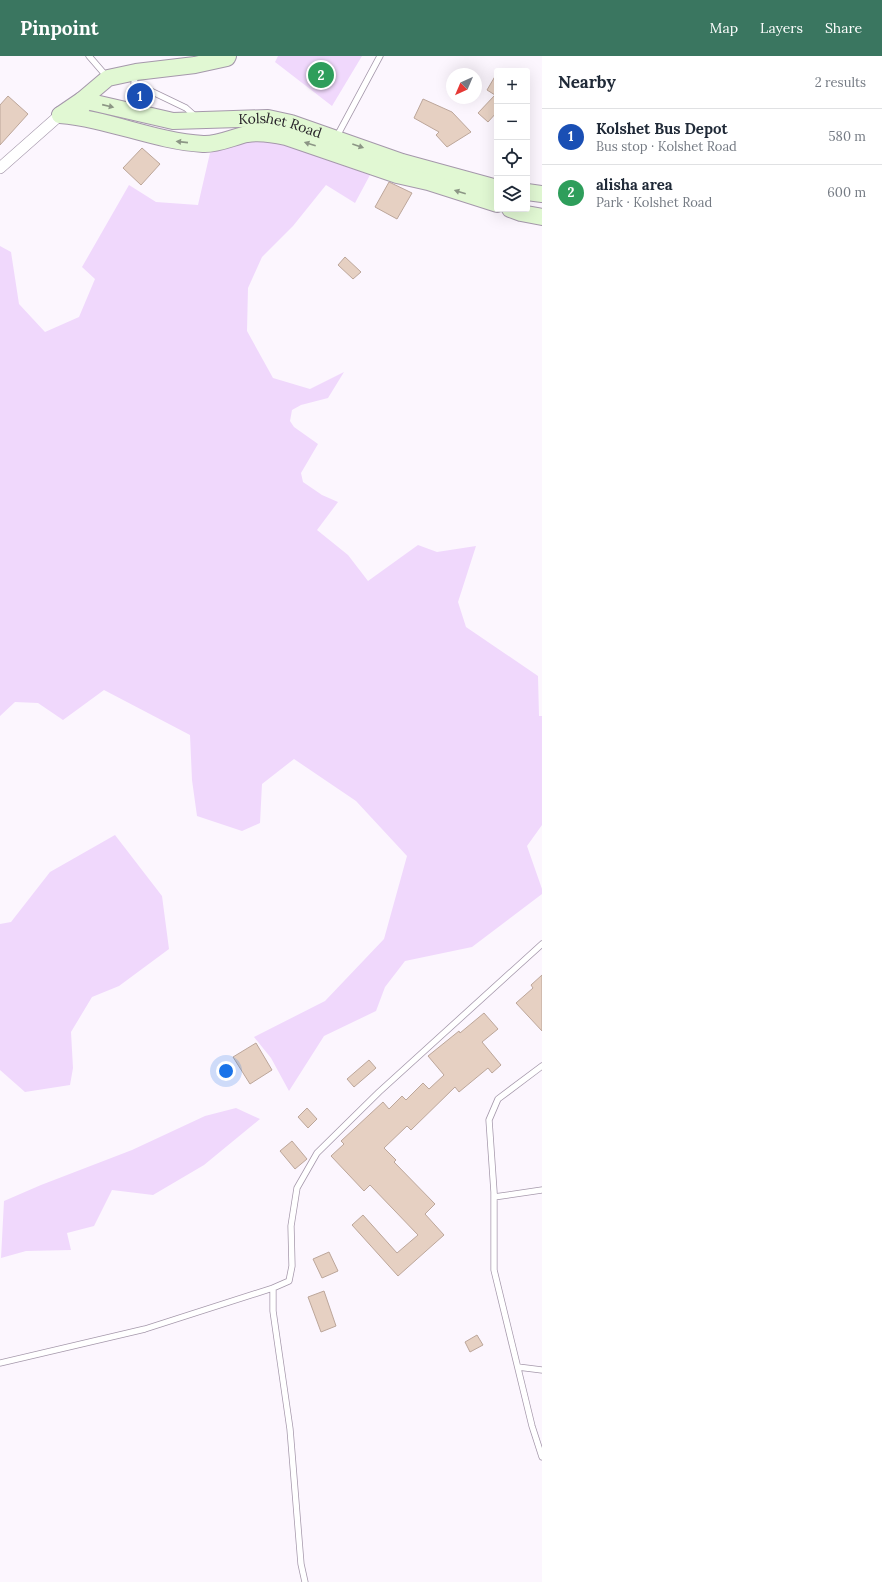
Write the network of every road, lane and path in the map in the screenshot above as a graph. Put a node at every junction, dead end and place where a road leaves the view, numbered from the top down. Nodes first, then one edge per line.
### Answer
1 (89, 56) edge
2 (228, 56) edge
3 (380, 56) edge
4 (136, 72) junction
5 (108, 78) junction
6 (82, 100) junction
7 (60, 114) junction
8 (81, 117) junction
9 (199, 121) junction
10 (269, 126) junction
11 (334, 145) junction
12 (0, 168) edge
13 (530, 192) edge
14 (542, 194) edge
15 (491, 195) edge
16 (518, 212) edge
17 (542, 217) edge
18 (542, 944) edge
19 (542, 1066) edge
20 (542, 1190) edge
21 (494, 1197) junction
22 (274, 1288) junction
23 (0, 1363) edge
24 (518, 1367) junction
25 (542, 1370) edge
26 (542, 1457) edge
27 (305, 1582) edge

1 - 5 lane
2 - 4 street
3 - 11 lane
4 - 5 street
4 - 9 lane
5 - 6 street
6 - 7 street
6 - 8 street
6 -> 9 street, Kolshet Road
7 - 8 street, Kolshet Road
7 - 12 street
10 -> 8 street, Kolshet Road
9 - 10 street, Kolshet Road
10 - 11 street, Kolshet Road
11 - 15 street, Kolshet Road
13 - 14 street
16 - 17 street
18 - 22 lane
19 - 21 lane
20 - 21 lane
21 - 24 lane
22 - 23 lane
22 - 27 lane
24 - 25 lane
24 - 26 lane

